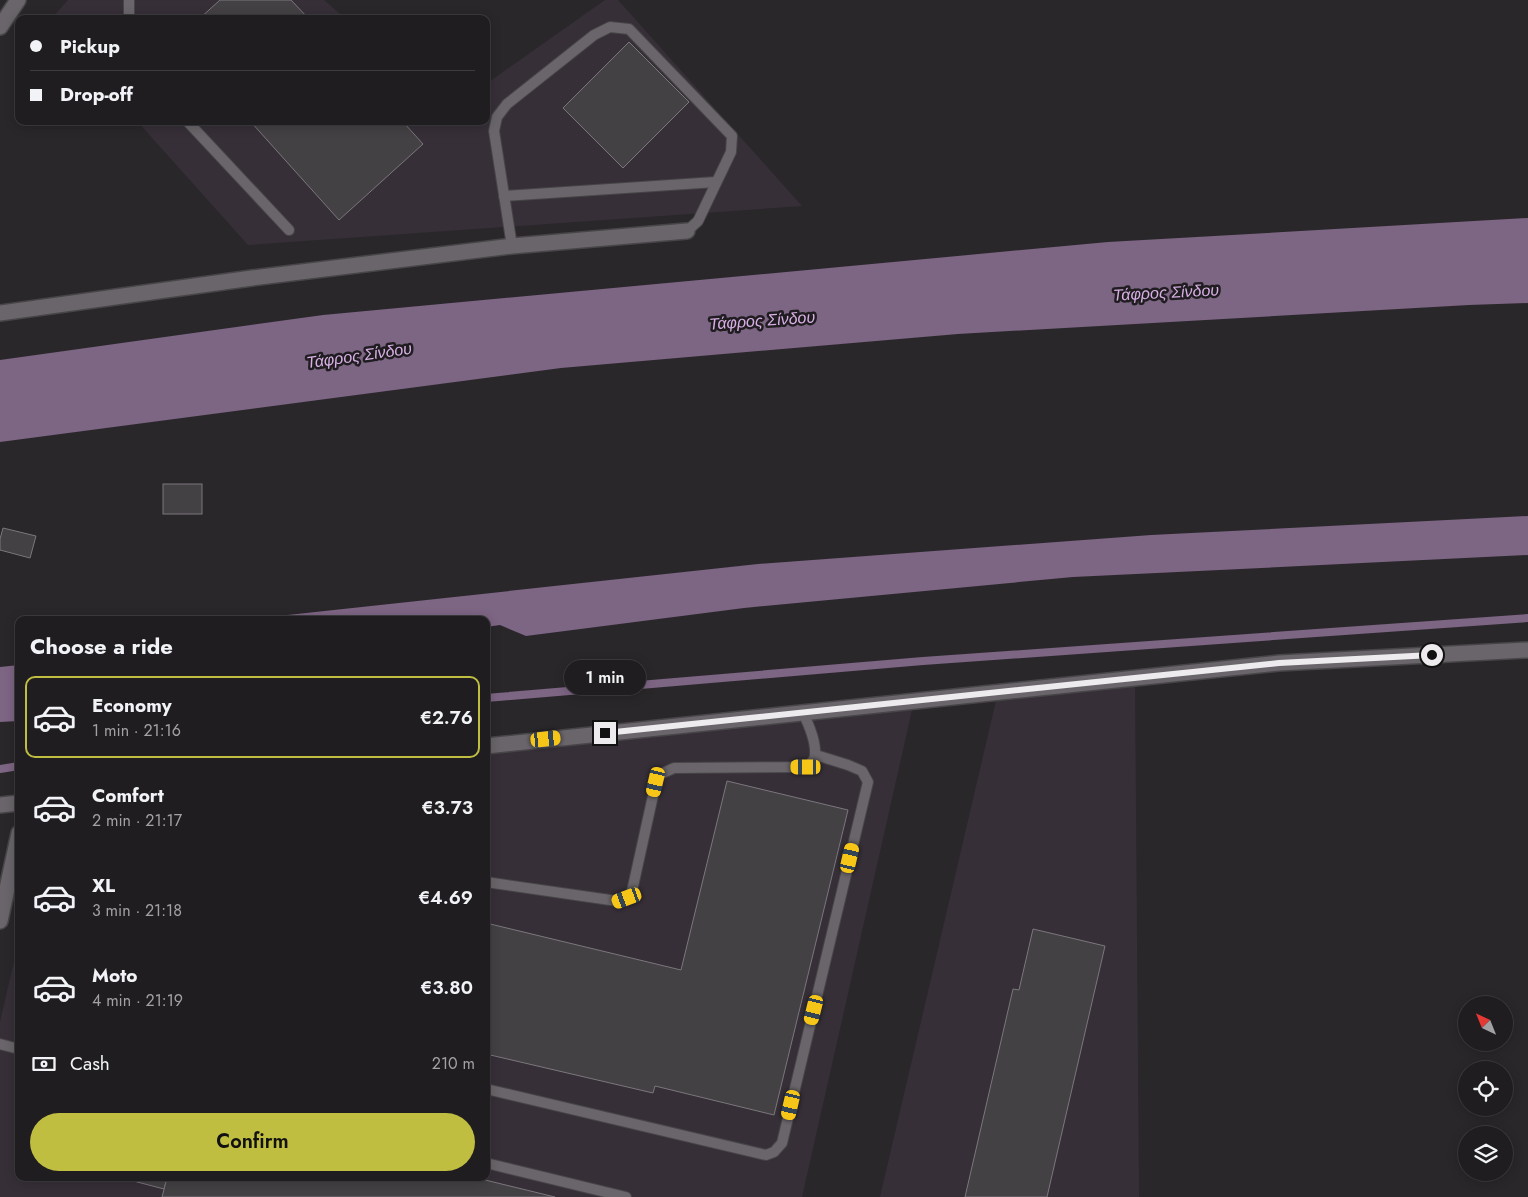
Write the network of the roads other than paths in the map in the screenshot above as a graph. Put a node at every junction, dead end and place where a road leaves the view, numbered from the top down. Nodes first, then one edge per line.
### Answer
1 (18, 0) edge
2 (129, 0) edge
3 (129, 15) edge
4 (0, 27) edge
5 (191, 125) edge
6 (716, 182) junction
7 (504, 196) junction
8 (288, 230) dead end
9 (687, 231) joint
10 (512, 246) junction
11 (0, 313) edge
12 (1528, 650) edge
13 (803, 713) junction
14 (490, 746) edge
15 (816, 755) junction
16 (15, 803) edge
17 (0, 805) edge
18 (15, 852) edge
19 (490, 883) edge
20 (0, 921) edge
21 (0, 1044) edge
22 (15, 1048) edge
23 (490, 1090) edge
24 (490, 1164) edge
25 (626, 1197) edge

1 - 4 street
2 - 3 lane
5 - 8 lane
6 - 7 lane
6 - 7 lane
6 - 9 lane
7 - 10 lane
9 - 10 street
10 - 11 street
12 - 13 street
13 - 14 street
13 - 15 lane
15 - 19 lane
15 - 23 lane
16 - 17 street
18 - 20 street
21 - 22 lane
24 - 25 lane

